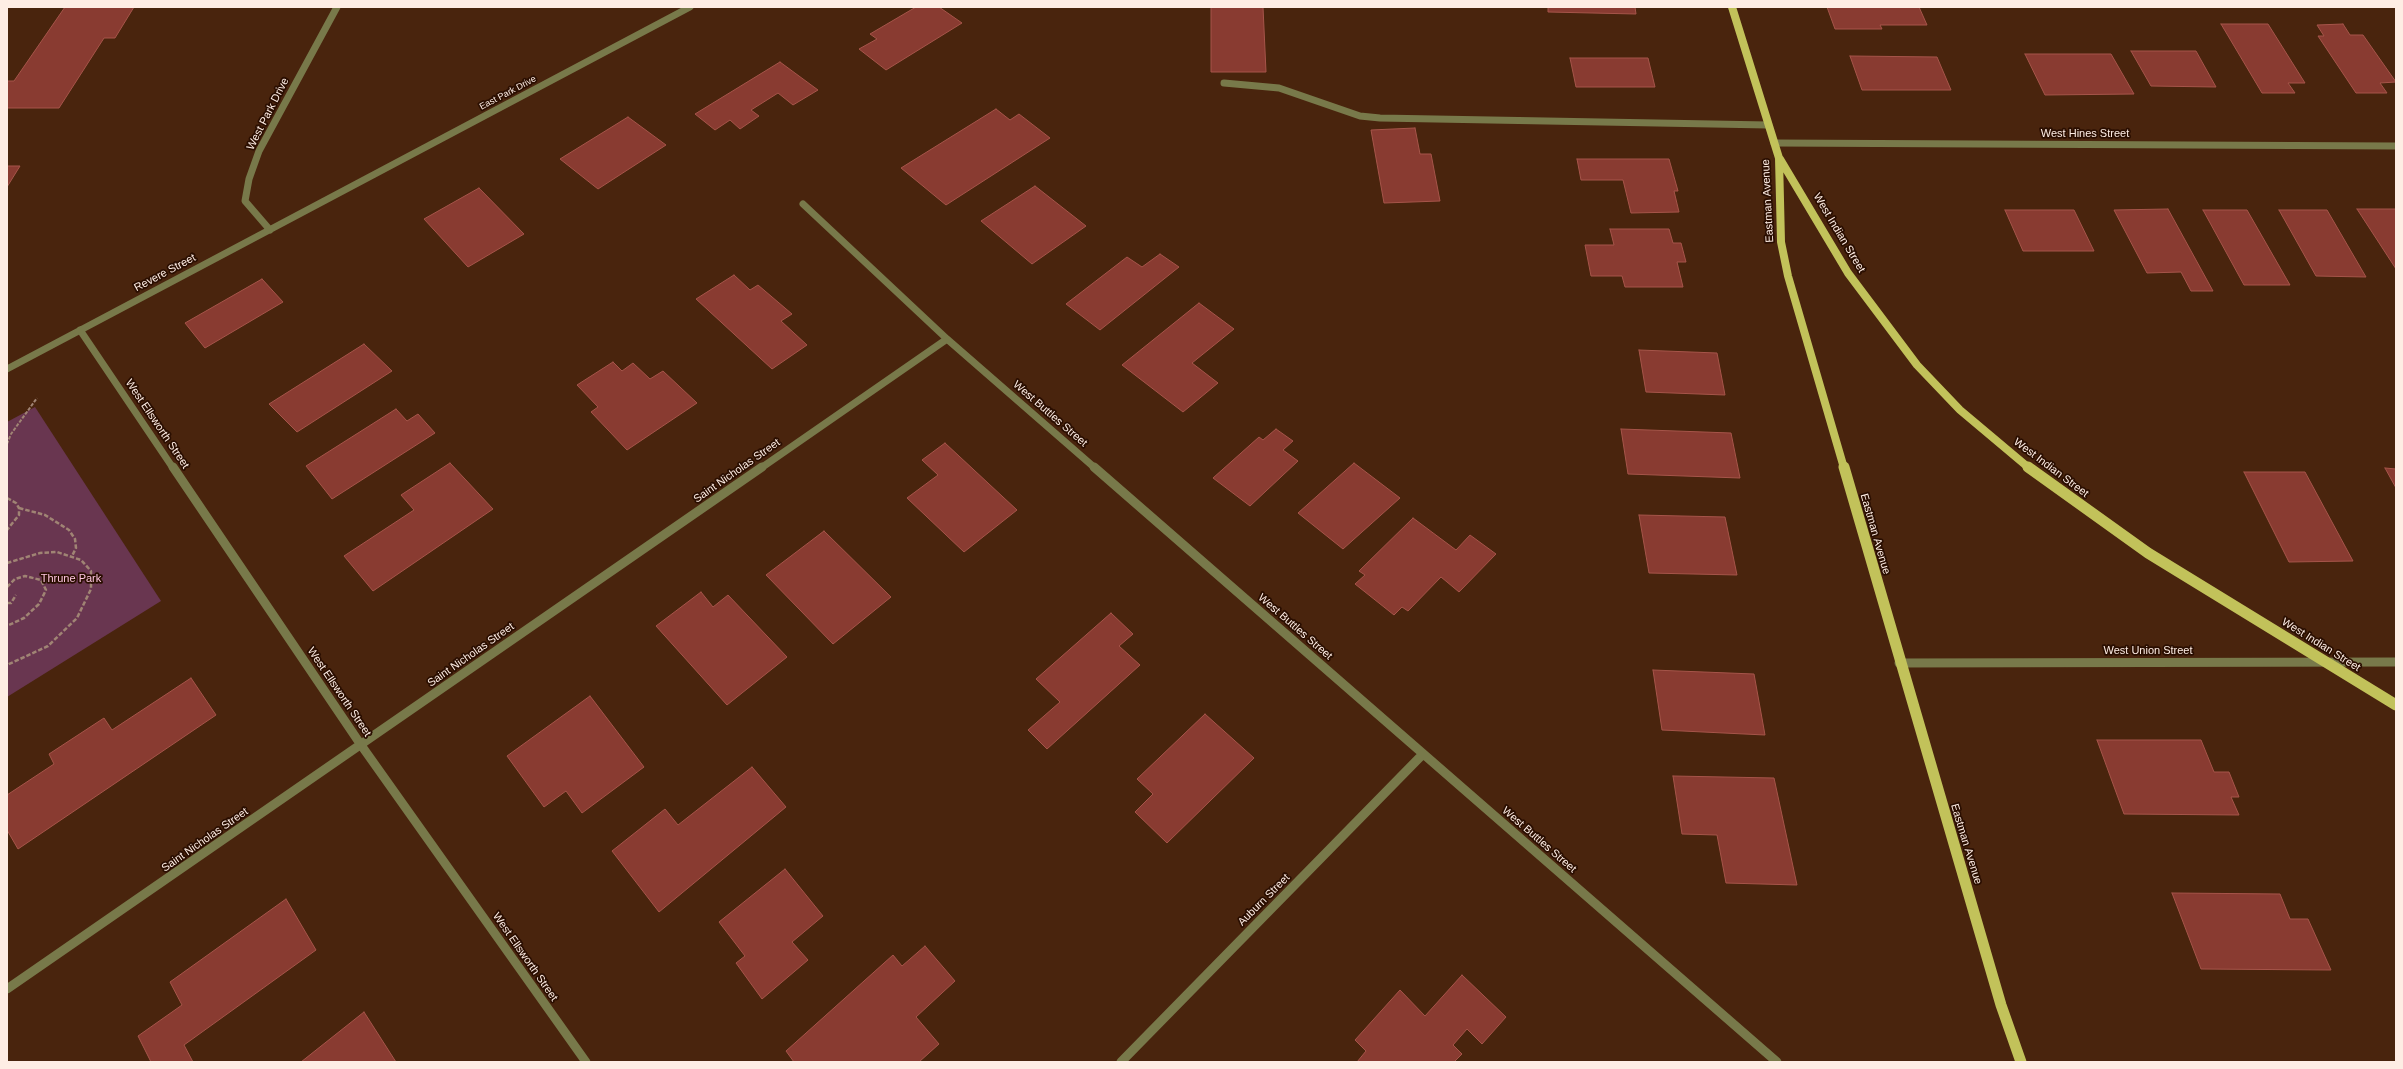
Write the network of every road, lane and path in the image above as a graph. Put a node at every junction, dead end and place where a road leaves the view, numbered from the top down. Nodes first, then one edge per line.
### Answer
1 (337, 7) edge
2 (690, 7) edge
3 (1732, 7) edge
4 (1224, 83) dead end
5 (1768, 125) junction
6 (1774, 142) junction
7 (2396, 146) edge
8 (1779, 158) junction
9 (334, 196) joint
10 (803, 204) dead end
11 (270, 230) junction
12 (80, 330) junction
13 (947, 339) junction
14 (7, 369) edge
15 (37, 398) dead end
16 (7, 444) edge
17 (7, 498) edge
18 (19, 508) junction
19 (7, 530) edge
20 (72, 556) junction
21 (7, 563) edge
22 (7, 587) edge
23 (16, 595) dead end
24 (7, 603) edge
25 (7, 626) edge
26 (2327, 662) junction
27 (2396, 662) edge
28 (1899, 663) junction
29 (7, 665) edge
30 (2396, 706) edge
31 (361, 745) junction
32 (1423, 754) junction
33 (7, 989) edge
34 (586, 1062) edge
35 (1121, 1062) edge
36 (1777, 1062) edge
37 (2022, 1062) edge

1 - 11 street, West Park Drive
2 - 9 street, East Park Drive
3 - 5 main road, Eastman Avenue
4 - 5 street
5 - 6 main road, Eastman Avenue
6 - 7 street, West Hines Street
6 - 8 main road, Eastman Avenue
8 - 26 main road, West Indian Street
8 - 28 main road, Eastman Avenue
9 - 11 street, Revere Street
10 - 13 street, West Buttles Street
11 - 12 street, Revere Street
12 - 14 street, Revere Street
12 - 31 street, West Ellsworth Street
13 - 31 street, Saint Nicholas Street
13 - 32 street, West Buttles Street
15 - 16 path
17 - 18 path
18 - 19 path
18 - 20 path
20 - 21 path
20 - 29 path
22 - 25 path
23 - 24 path
26 - 27 street, West Union Street
26 - 28 street, West Union Street
26 - 30 main road, West Indian Street
28 - 37 main road, Eastman Avenue
31 - 33 street, Saint Nicholas Street
31 - 34 street, West Ellsworth Street
32 - 35 street, Auburn Street
32 - 36 street, West Buttles Street

